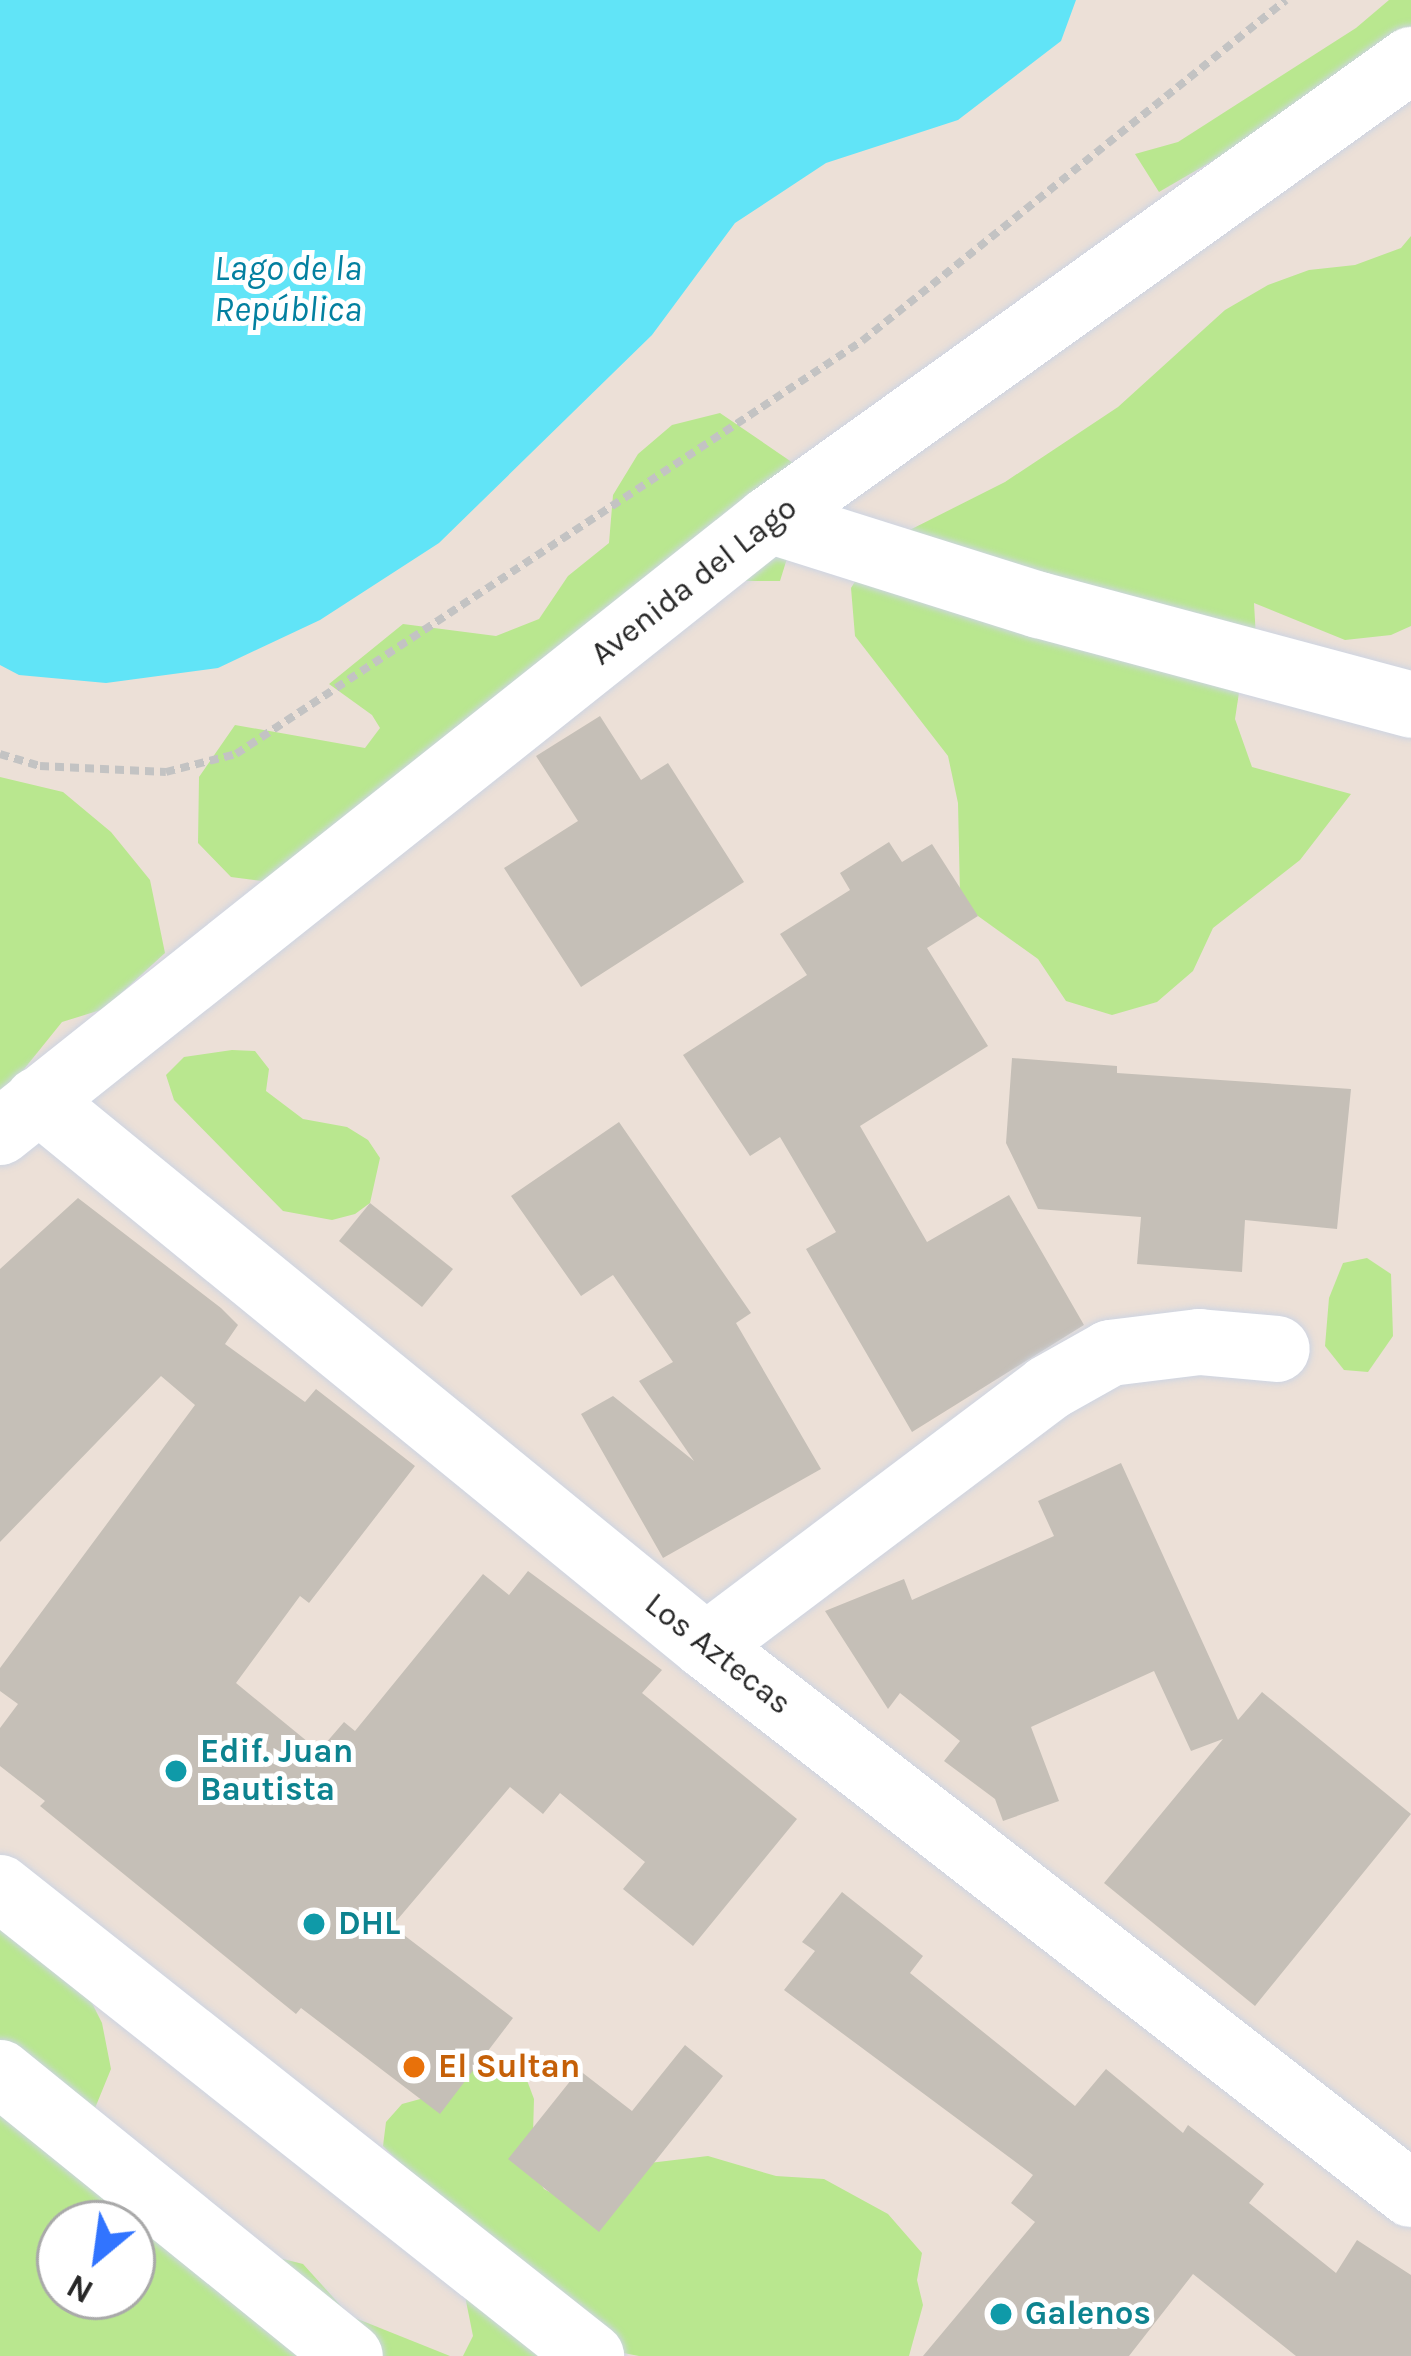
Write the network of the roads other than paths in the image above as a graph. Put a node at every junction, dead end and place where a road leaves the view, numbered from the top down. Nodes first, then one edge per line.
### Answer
1 (1411, 60) edge
2 (769, 520) junction
3 (1411, 705) edge
4 (19, 1116) edge
5 (1277, 1349) dead end
6 (706, 1646) junction
7 (0, 1888) edge
8 (0, 2074) edge
9 (1411, 2194) edge
10 (350, 2356) edge
11 (591, 2356) edge

1 - 2 street, Avenida del Lago
2 - 3 street
2 - 4 street, Avenida del Lago
4 - 6 street, Los Aztecas
5 - 6 street
6 - 9 street, Los Aztecas
7 - 11 street
8 - 10 street

